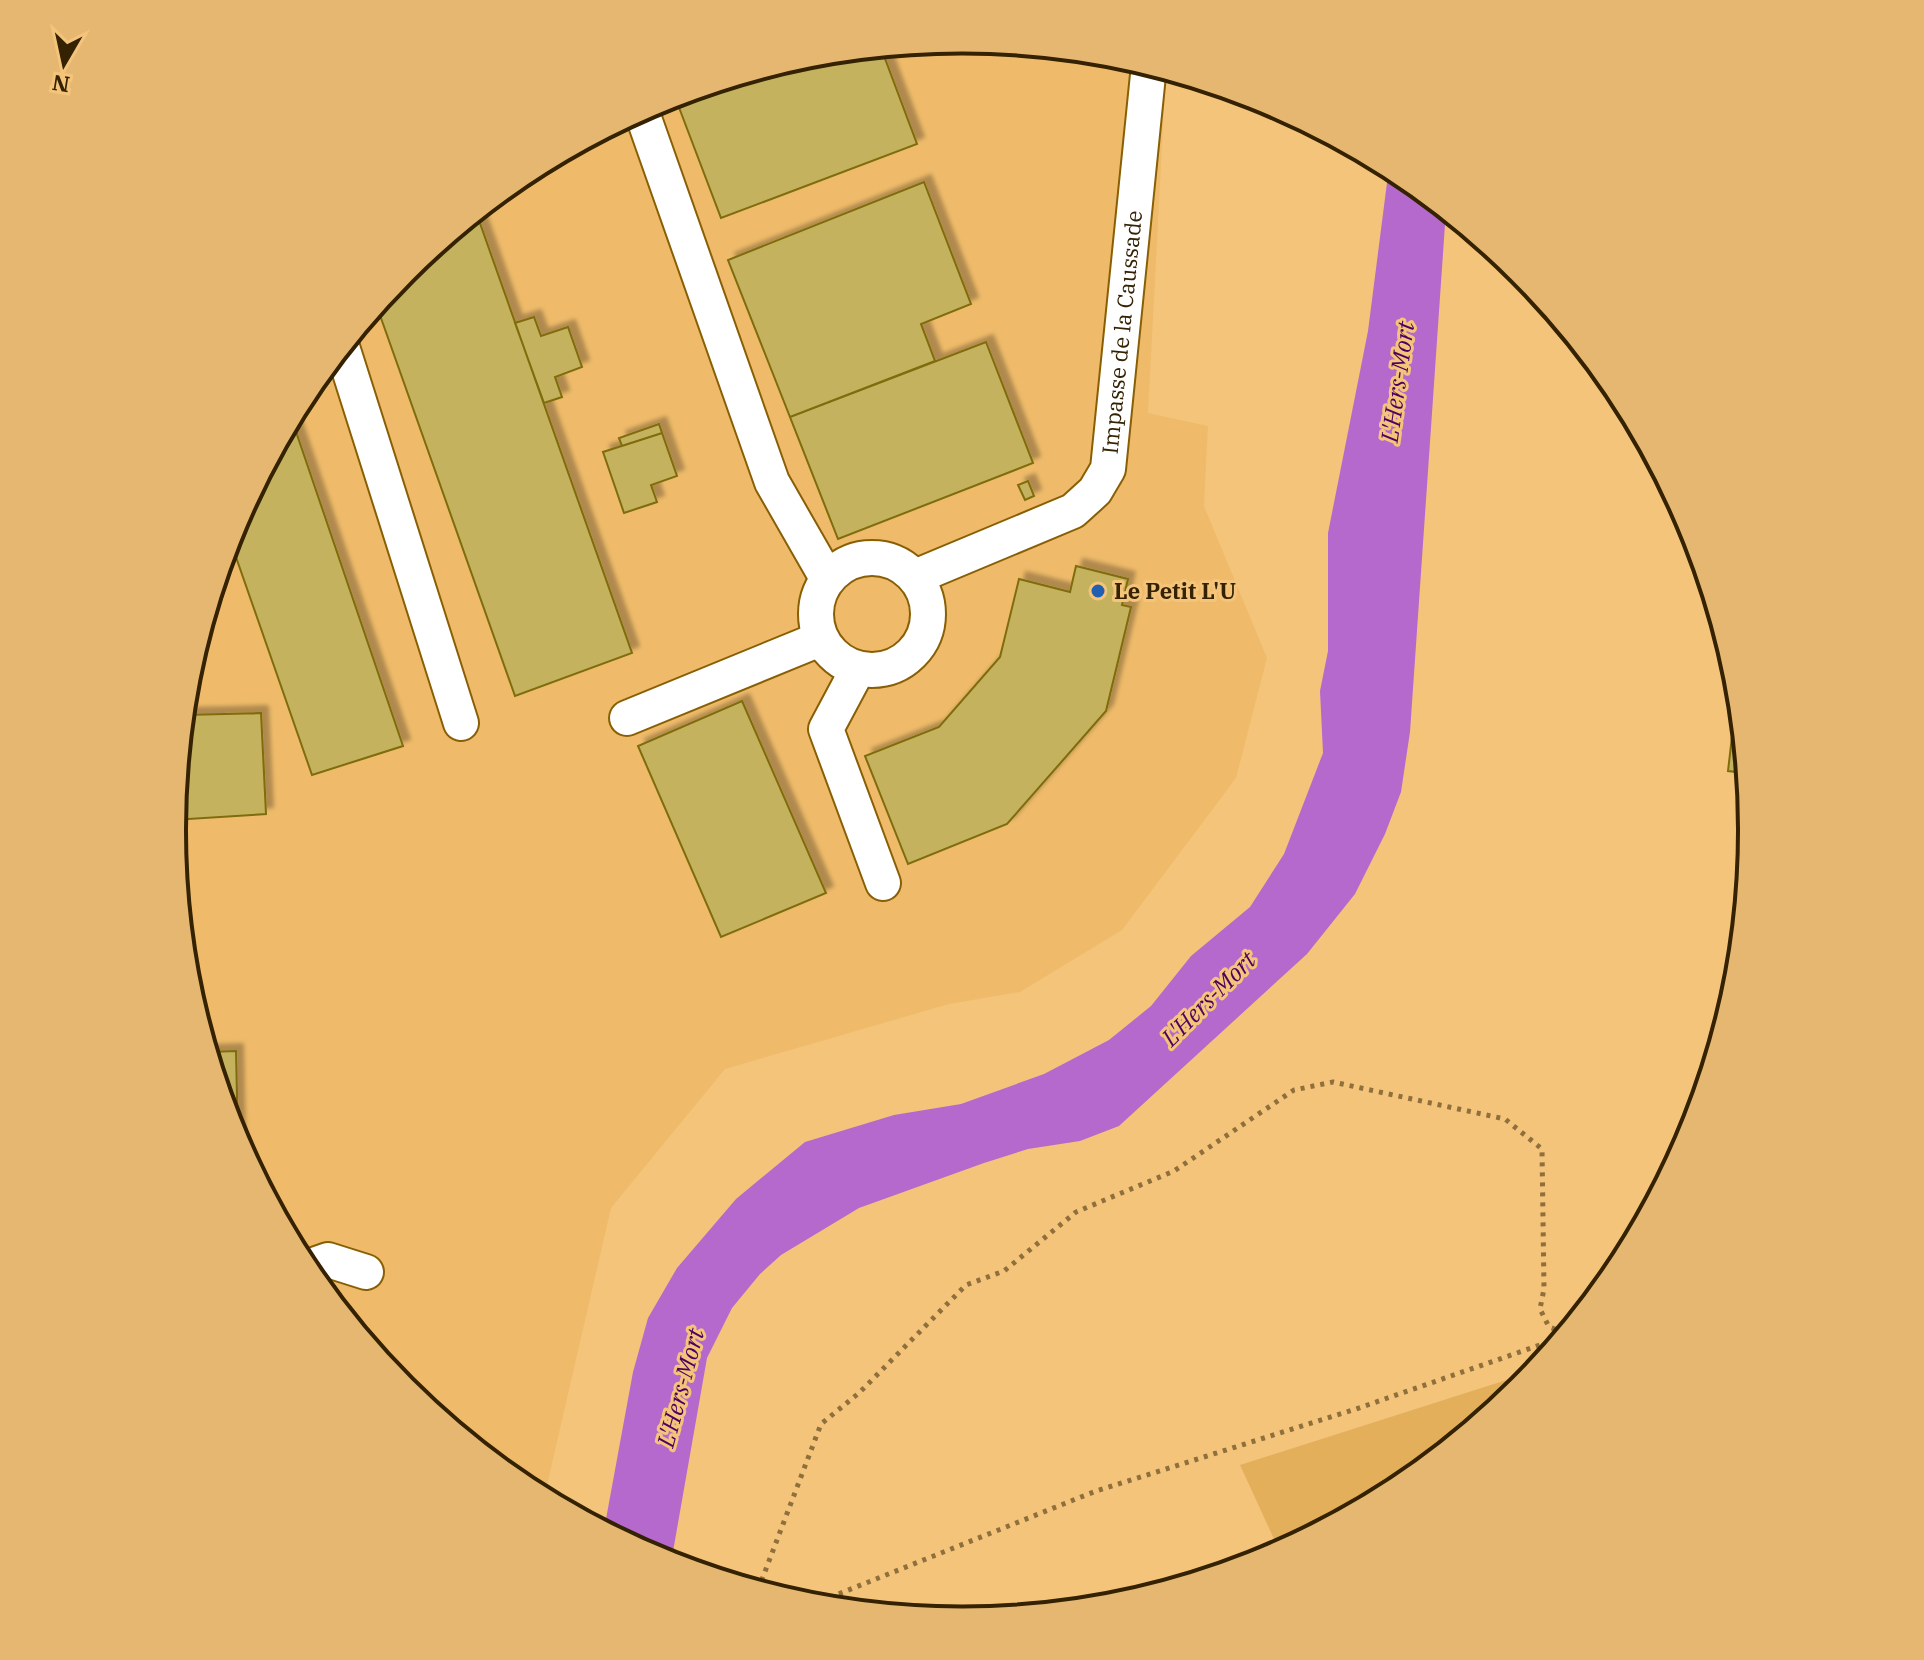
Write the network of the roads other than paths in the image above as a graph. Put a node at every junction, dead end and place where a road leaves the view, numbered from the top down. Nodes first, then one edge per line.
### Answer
1 (1148, 77) edge
2 (645, 122) edge
3 (346, 359) edge
4 (915, 577) junction
5 (827, 578) junction
6 (820, 639) junction
7 (858, 669) junction
8 (627, 718) dead end
9 (461, 723) dead end
10 (883, 883) dead end
11 (319, 1263) edge
12 (366, 1272) dead end

1 - 4 street, Impasse de la Caussade
2 - 5 street
3 - 9 street
4 - 5 street
4 - 7 street
5 - 6 street
6 - 7 street
6 - 8 street
7 - 10 street
11 - 12 street

